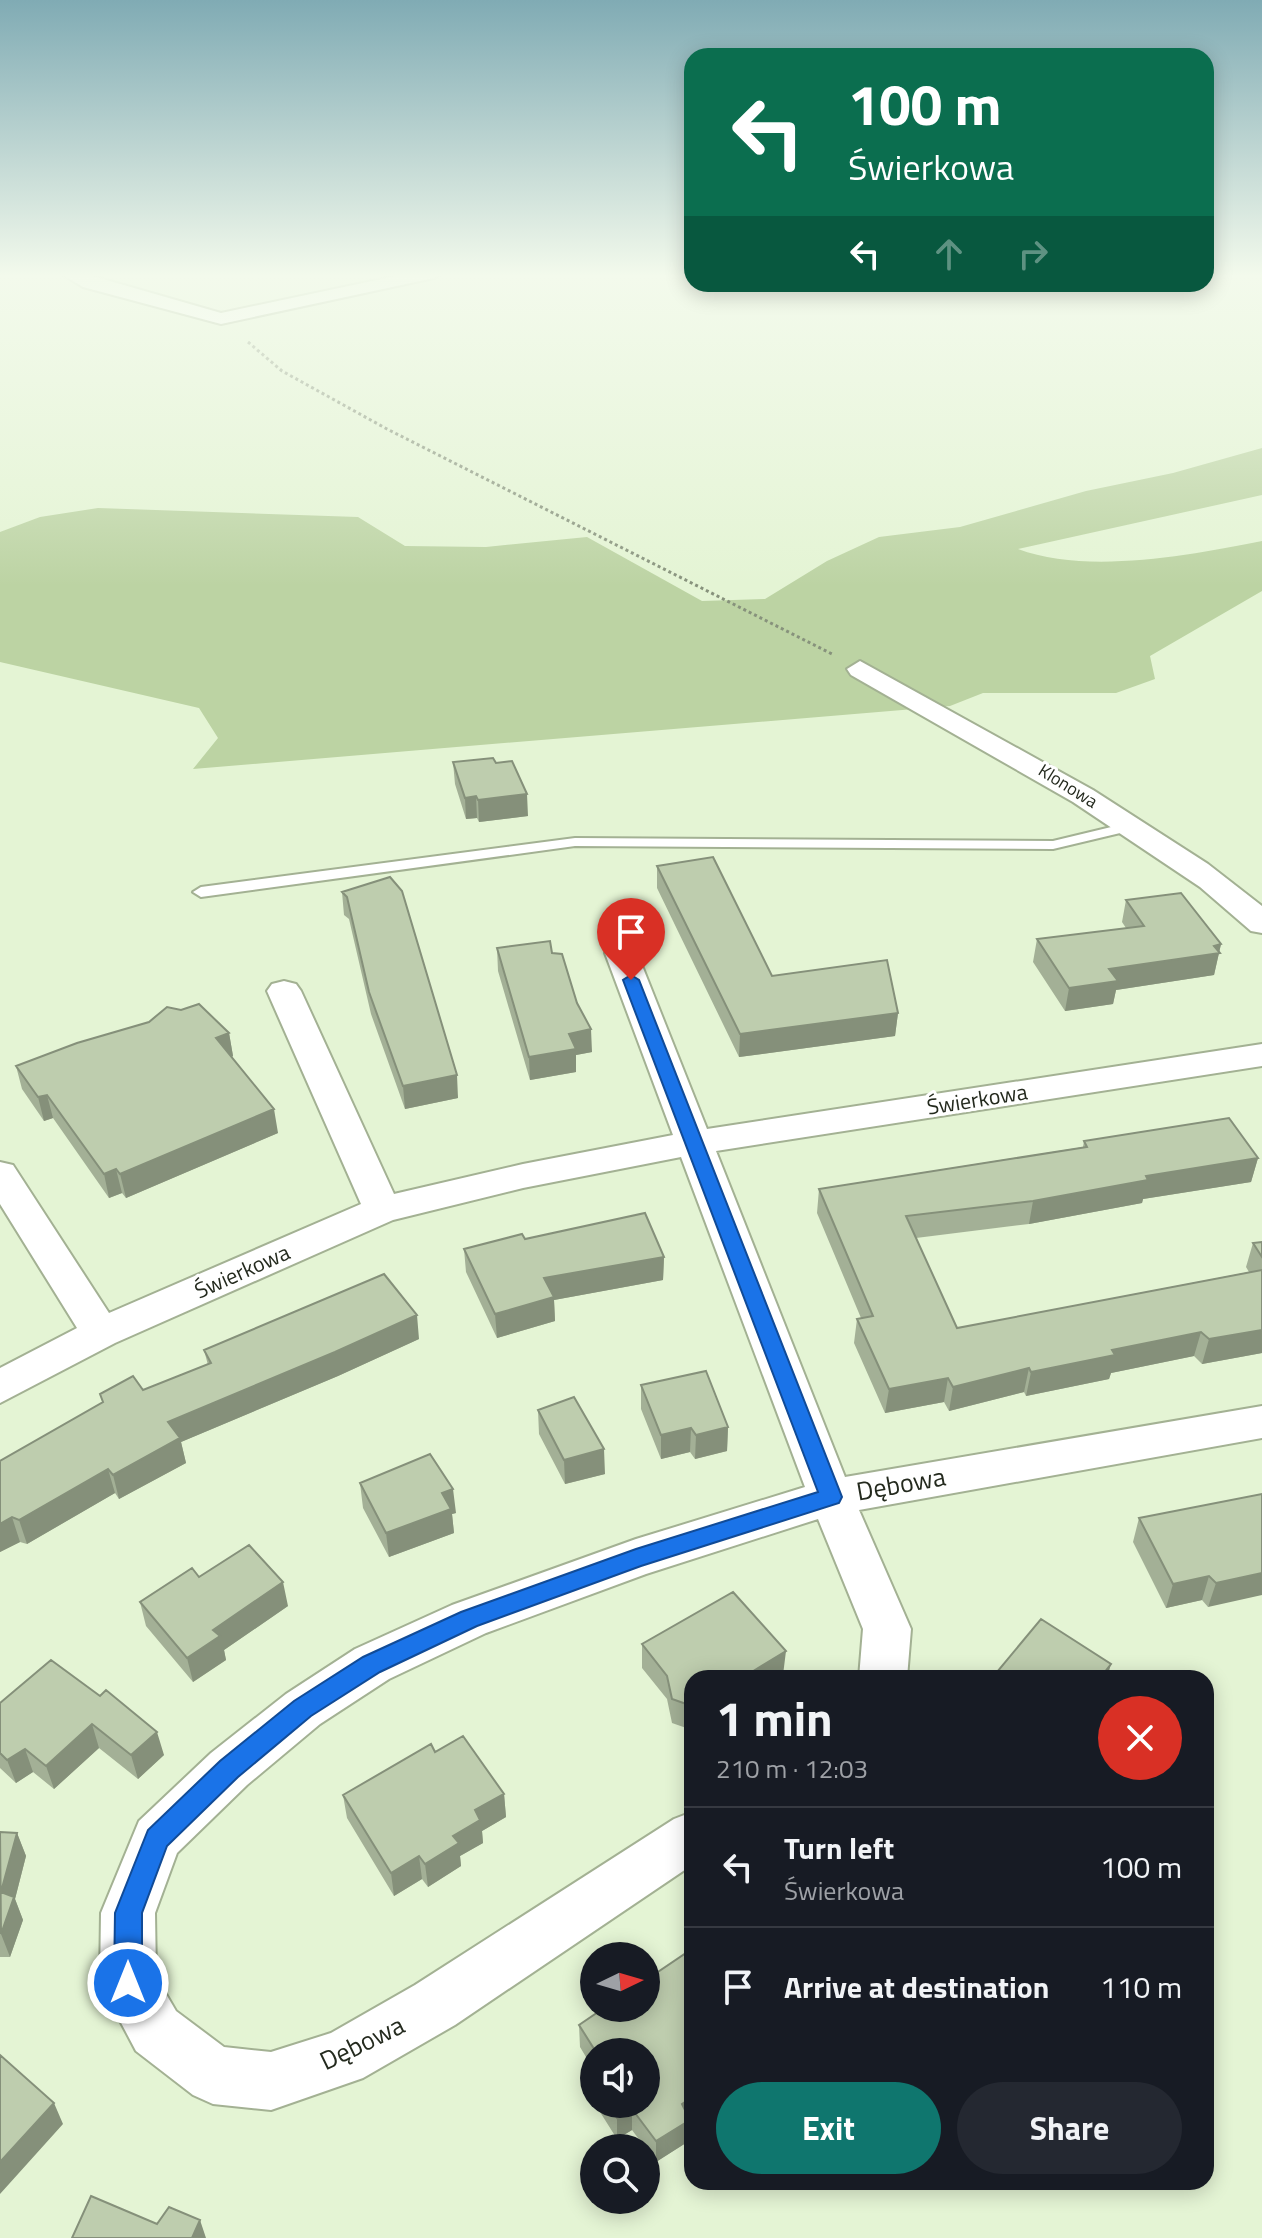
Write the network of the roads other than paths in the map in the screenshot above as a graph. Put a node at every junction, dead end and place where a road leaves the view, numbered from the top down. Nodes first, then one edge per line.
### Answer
1 (860, 669) road end
2 (1132, 826) junction
3 (201, 892) dead end
4 (1262, 924) edge
5 (621, 953) dead end
6 (284, 991) dead end
7 (1262, 1055) edge
8 (693, 1143) junction
9 (0, 1174) edge
10 (382, 1210) junction
11 (101, 1333) junction
12 (0, 1387) edge
13 (1262, 1422) edge
14 (831, 1497) junction
15 (884, 1670) edge
16 (684, 1841) edge

1 - 2 street, Klonowa
2 - 3 lane
2 - 4 street, Klonowa
5 - 8 street
6 - 10 street
7 - 8 street, Świerkowa
8 - 10 street, Świerkowa
8 - 14 street
9 - 11 street
10 - 11 street, Świerkowa
11 - 12 street, Świerkowa
13 - 14 street, Dębowa
14 - 15 street
14 - 16 street, Dębowa

